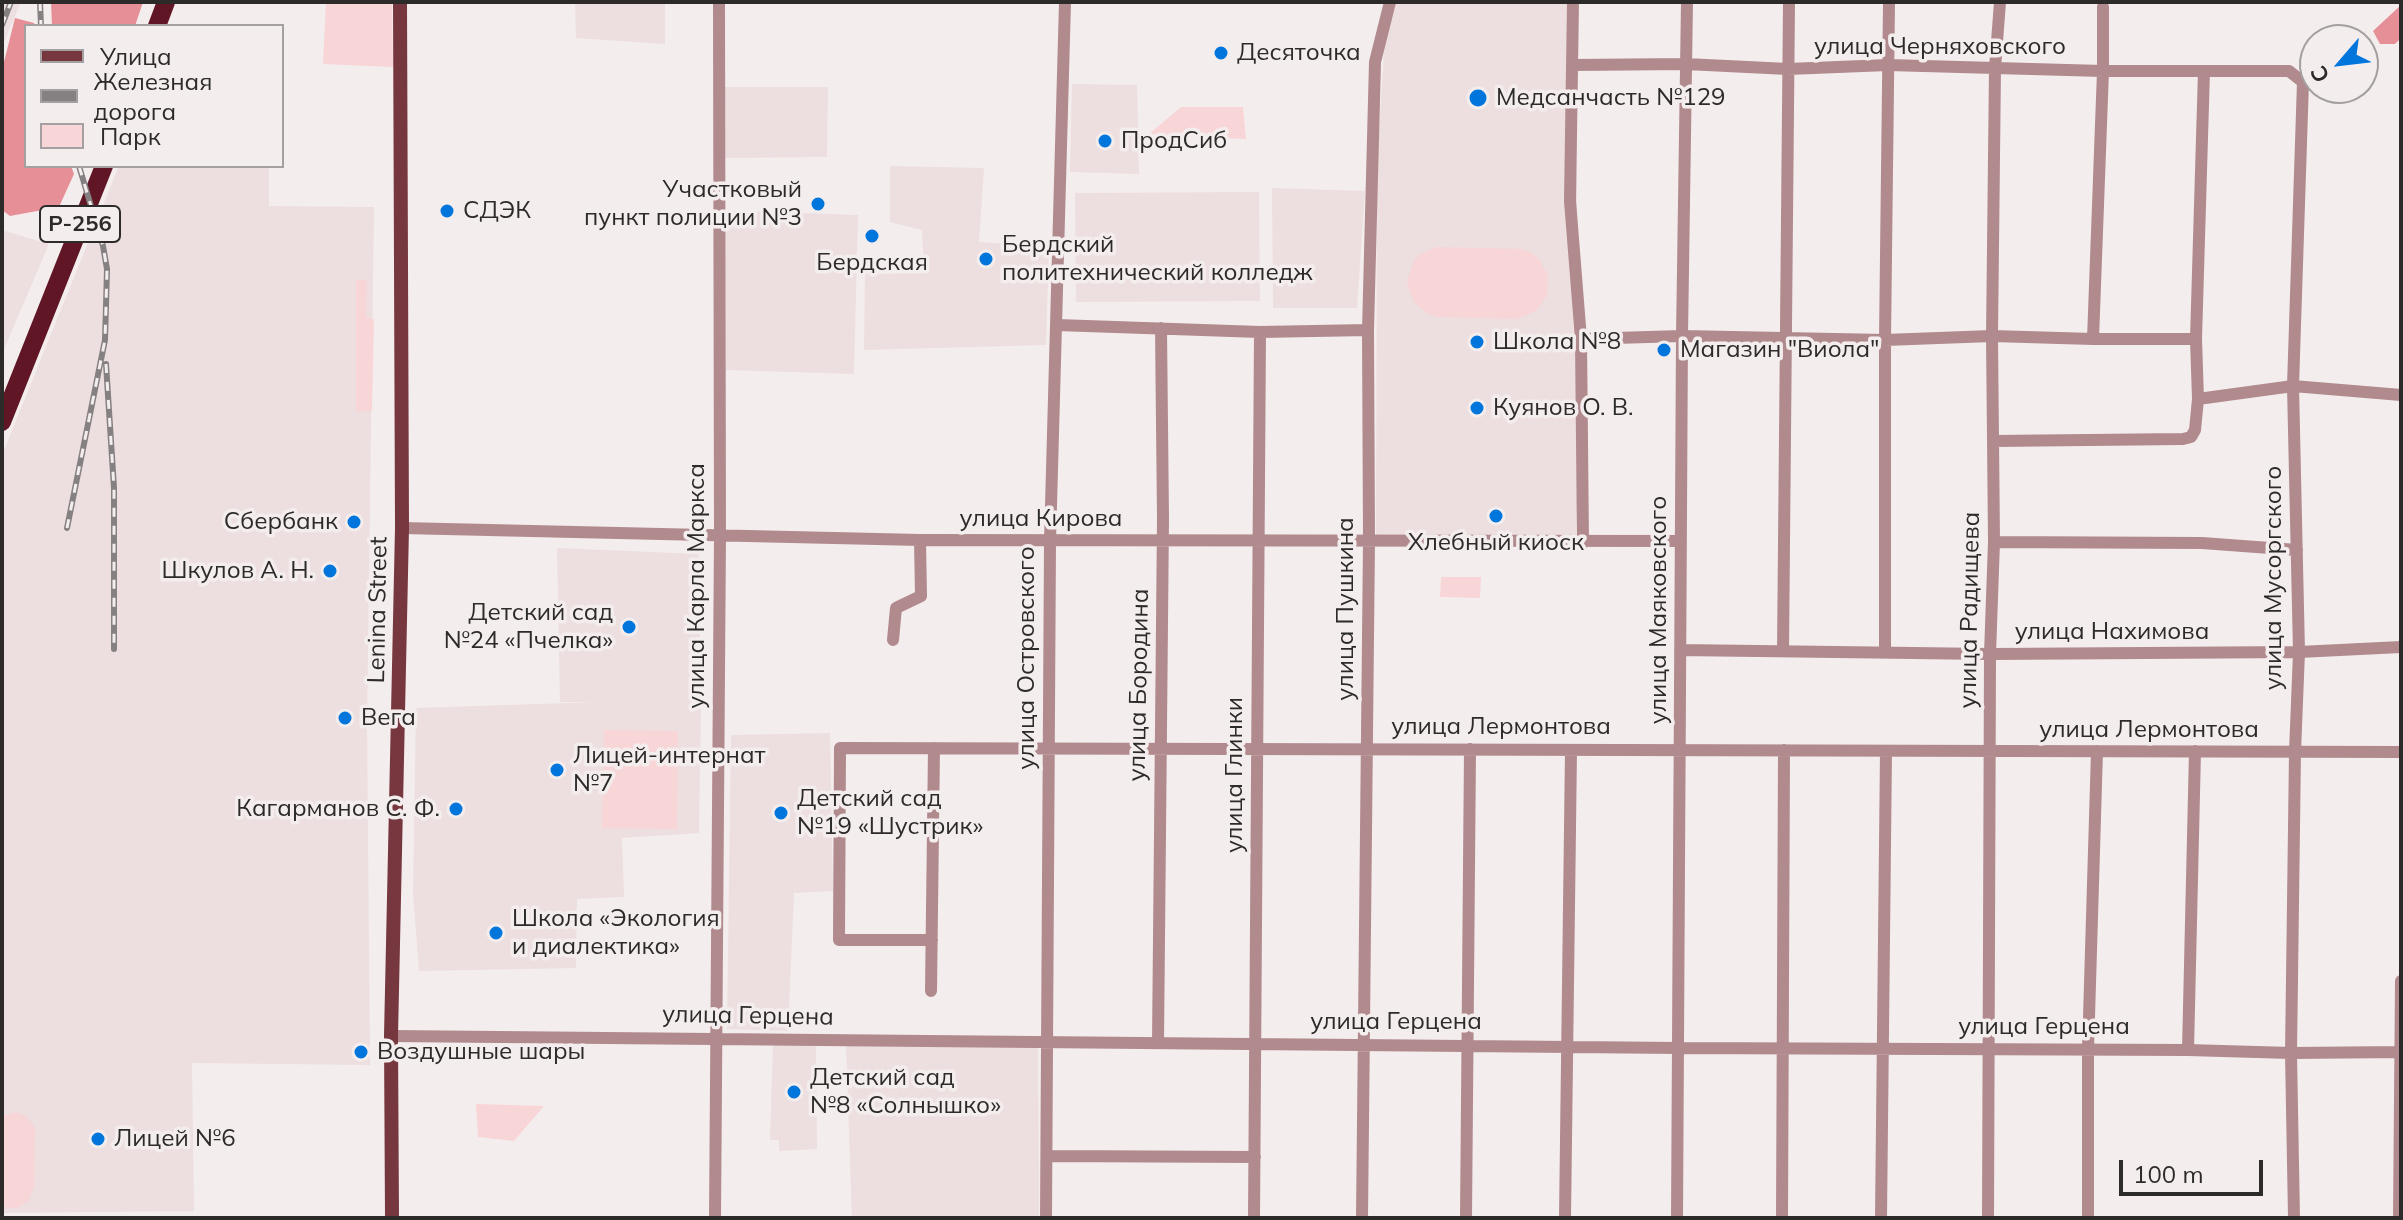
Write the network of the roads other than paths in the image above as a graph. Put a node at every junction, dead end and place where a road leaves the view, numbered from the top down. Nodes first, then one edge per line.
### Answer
1 (166, 2) edge
2 (400, 2) edge
3 (719, 2) edge
4 (1065, 2) edge
5 (1390, 2) edge
6 (1573, 2) edge
7 (1687, 2) edge
8 (1789, 2) edge
9 (1889, 2) edge
10 (2000, 2) edge
11 (2103, 7) dead end
12 (158, 24) edge
13 (1686, 64) junction
14 (1572, 65) junction
15 (1888, 65) junction
16 (1995, 68) junction
17 (1788, 69) junction
18 (2103, 71) junction
19 (2204, 71) junction
20 (2299, 79) edge
21 (2302, 104) edge
22 (103, 168) edge
23 (1057, 325) junction
24 (1161, 328) junction
25 (1368, 330) junction
26 (1260, 332) junction
27 (1682, 336) junction
28 (1992, 336) junction
29 (1785, 337) junction
30 (1581, 339) junction
31 (2093, 339) junction
32 (2196, 339) junction
33 (1885, 340) junction
34 (2293, 386) junction
35 (2401, 395) edge
36 (2198, 399) junction
37 (2, 422) edge
38 (1993, 441) junction
39 (402, 528) junction
40 (720, 535) junction
41 (920, 540) junction
42 (1050, 541) junction
43 (1163, 541) junction
44 (1259, 541) junction
45 (1369, 541) junction
46 (1681, 541) junction
47 (1994, 542) junction
48 (1583, 543) junction
49 (2297, 550) junction
50 (893, 640) dead end
51 (2401, 647) edge
52 (1680, 650) junction
53 (1783, 651) junction
54 (1885, 652) junction
55 (2299, 652) junction
56 (1990, 654) junction
57 (934, 748) junction
58 (1049, 748) junction
59 (1258, 748) junction
60 (1161, 749) junction
61 (1367, 749) junction
62 (1470, 749) junction
63 (1571, 750) junction
64 (1680, 750) junction
65 (1784, 750) junction
66 (1886, 751) junction
67 (1990, 751) junction
68 (2097, 751) junction
69 (2195, 751) junction
70 (2295, 752) junction
71 (2401, 752) edge
72 (932, 940) junction
73 (2401, 981) edge
74 (931, 991) dead end
75 (391, 1036) junction
76 (715, 1038) junction
77 (1047, 1041) junction
78 (1158, 1042) junction
79 (1256, 1043) junction
80 (1364, 1044) junction
81 (1467, 1044) junction
82 (1568, 1046) junction
83 (1679, 1048) junction
84 (1783, 1048) junction
85 (1884, 1049) junction
86 (1990, 1049) junction
87 (2088, 1050) junction
88 (2188, 1050) junction
89 (2400, 1052) edge
90 (2291, 1053) junction
91 (1047, 1156) junction
92 (1255, 1157) junction
93 (392, 1218) edge
94 (715, 1218) edge
95 (1046, 1218) edge
96 (1254, 1218) edge
97 (1362, 1218) edge
98 (1466, 1218) edge
99 (1565, 1218) edge
100 (1677, 1218) edge
101 (1782, 1218) edge
102 (1881, 1218) edge
103 (1988, 1218) edge
104 (2088, 1218) edge
105 (2294, 1218) edge
106 (2399, 1218) edge

1 - 12 highway
2 - 39 main road, Lenina Street
3 - 40 street, улица Карла Маркса
4 - 23 street, улица Островского
5 - 25 street, улица Пушкина
6 - 14 street
7 - 13 street, улица Маяковского
8 - 17 street
9 - 15 street
10 - 16 street, улица Радищева
11 - 18 street
13 - 14 street, улица Черняховского
13 - 17 street, улица Черняховского
13 - 27 street, улица Маяковского
14 - 30 street
15 - 16 street, улица Черняховского
15 - 17 street, улица Черняховского
15 - 33 street
16 - 18 street, улица Черняховского
16 - 28 street, улица Радищева
17 - 29 street
18 - 19 street, улица Черняховского
18 - 31 street
19 - 20 street, улица Черняховского
19 - 32 street
21 - 34 street, улица Мусоргского
22 - 37 highway, Р-256
23 - 24 street
23 - 42 street, улица Островского
24 - 26 street
24 - 43 street, улица Бородина
25 - 26 street
25 - 45 street, улица Пушкина
26 - 44 street, улица Глинки
27 - 29 street
27 - 30 street
27 - 46 street, улица Маяковского
28 - 31 street
28 - 33 street
28 - 38 street, улица Радищева
29 - 33 street
29 - 53 street
30 - 48 street
31 - 32 street
32 - 36 street
33 - 54 street
34 - 35 street
34 - 36 street
34 - 49 street, улица Мусоргского
36 - 38 street
38 - 47 street, улица Радищева
39 - 40 street, улица Кирова
39 - 75 main road, Lenina Street
40 - 41 street, улица Кирова
40 - 76 street, улица Карла Маркса
41 - 42 street, улица Кирова
41 - 50 street
42 - 43 street, улица Кирова
42 - 58 street, улица Островского
43 - 44 street, улица Кирова
43 - 60 street, улица Бородина
44 - 45 street, улица Кирова
44 - 59 street, улица Глинки
45 - 48 street, улица Кирова
45 - 61 street, улица Пушкина
46 - 48 street, улица Кирова
46 - 52 street, улица Маяковского
47 - 49 street
47 - 56 street, улица Радищева
49 - 55 street, улица Мусоргского
51 - 55 street, улица Нахимова
52 - 53 street, улица Нахимова
52 - 64 street, улица Маяковского
53 - 54 street, улица Нахимова
54 - 56 street, улица Нахимова
55 - 56 street, улица Нахимова
55 - 70 street, улица Мусоргского
56 - 67 street, улица Радищева
57 - 58 street, улица Лермонтова
57 - 72 street
57 - 72 street, улица Лермонтова
58 - 60 street, улица Лермонтова
58 - 77 street, улица Островского
59 - 60 street, улица Лермонтова
59 - 61 street, улица Лермонтова
59 - 79 street, улица Глинки
60 - 78 street, улица Бородина
61 - 62 street, улица Лермонтова
61 - 80 street, улица Пушкина
62 - 63 street, улица Лермонтова
62 - 81 street
63 - 64 street, улица Лермонтова
63 - 82 street
64 - 65 street, улица Лермонтова
64 - 83 street, улица Маяковского
65 - 66 street, улица Лермонтова
65 - 84 street
66 - 67 street, улица Лермонтова
66 - 85 street
67 - 68 street, улица Лермонтова
67 - 86 street, улица Радищева
68 - 69 street, улица Лермонтова
68 - 87 street
69 - 70 street, улица Лермонтова
69 - 88 street
70 - 71 street, улица Лермонтова
70 - 90 street, улица Мусоргского
72 - 74 street
73 - 89 street
75 - 76 street, улица Герцена
75 - 93 main road, Lenina Street
76 - 77 street, улица Герцена
76 - 94 street, улица Карла Маркса
77 - 78 street, улица Герцена
77 - 91 street, улица Островского
78 - 79 street, улица Герцена
79 - 80 street, улица Герцена
79 - 92 street, улица Глинки
80 - 81 street, улица Герцена
80 - 97 street, улица Пушкина
81 - 82 street, улица Герцена
81 - 98 street
82 - 83 street, улица Герцена
82 - 99 street
83 - 84 street, улица Герцена
83 - 100 street, улица Маяковского
84 - 85 street, улица Герцена
84 - 101 street
85 - 86 street, улица Герцена
85 - 102 street
86 - 87 street, улица Герцена
86 - 103 street, улица Радищева
87 - 88 street, улица Герцена
87 - 104 street
88 - 90 street, улица Герцена
89 - 90 street, улица Герцена
89 - 106 street
90 - 105 street, улица Мусоргского
91 - 92 street
91 - 95 street, улица Островского
92 - 96 street, улица Глинки

